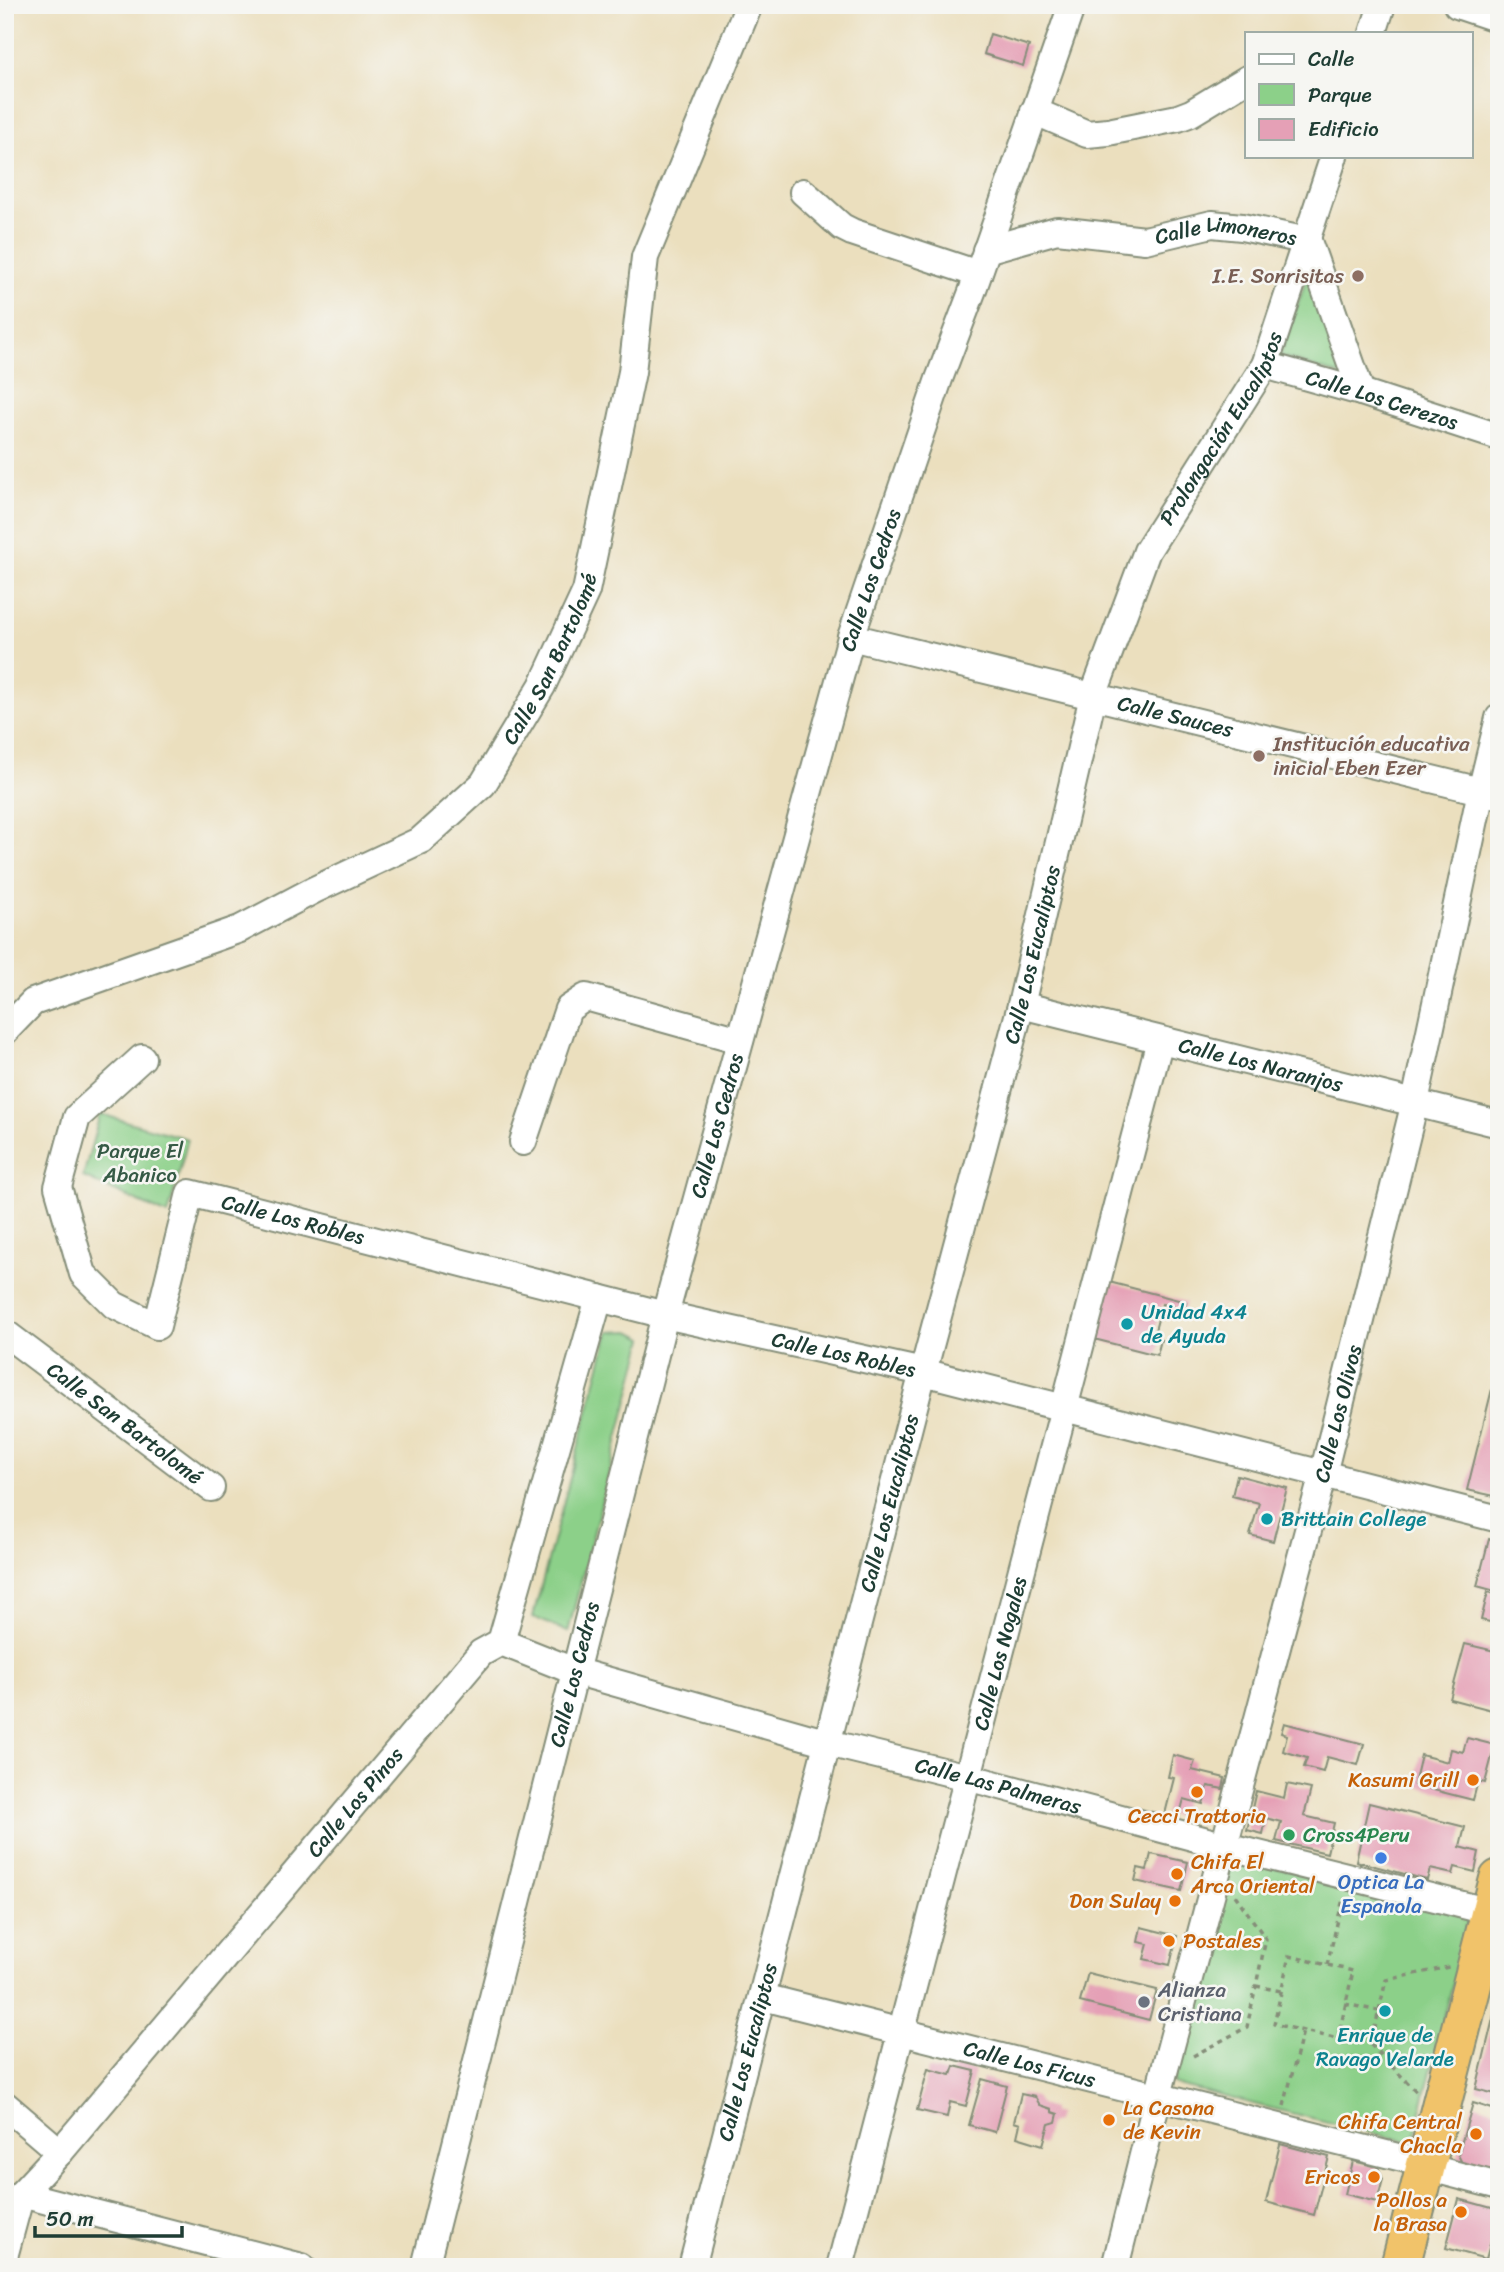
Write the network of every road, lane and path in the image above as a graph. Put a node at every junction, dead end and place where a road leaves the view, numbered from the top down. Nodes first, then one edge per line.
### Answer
1 (749, 5) edge
2 (1072, 5) edge
3 (1382, 5) edge
4 (1457, 5) edge
5 (1499, 19) edge
6 (1373, 32) edge
7 (1245, 80) edge
8 (1034, 111) junction
9 (1333, 158) edge
10 (803, 192) dead end
11 (1308, 241) junction
12 (982, 262) junction
13 (1265, 365) junction
14 (1361, 392) junction
15 (1499, 437) edge
16 (851, 637) junction
17 (1093, 696) junction
18 (1499, 718) edge
19 (1490, 794) edge
20 (1021, 1005) junction
21 (5, 1031) edge
22 (740, 1040) junction
23 (1160, 1040) junction
24 (142, 1058) dead end
25 (1415, 1102) junction
26 (1499, 1124) edge
27 (523, 1142) dead end
28 (599, 1298) junction
29 (665, 1315) junction
30 (5, 1334) edge
31 (923, 1372) junction
32 (1064, 1409) junction
33 (1323, 1474) junction
34 (211, 1488) dead end
35 (1499, 1519) edge
36 (501, 1642) junction
37 (574, 1671) junction
38 (828, 1743) junction
39 (967, 1777) junction
40 (1226, 1846) junction
41 (1228, 1884) dead end
42 (1345, 1890) dead end
43 (1496, 1902) edge
44 (1327, 1965) junction
45 (1448, 1980) dead end
46 (1256, 1986) junction
47 (1281, 1991) junction
48 (763, 1997) junction
49 (1345, 2004) junction
50 (1379, 2011) junction
51 (1303, 2031) junction
52 (901, 2032) junction
53 (1184, 2061) dead end
54 (1423, 2082) dead end
55 (1159, 2096) junction
56 (5, 2105) edge
57 (1284, 2106) dead end
58 (60, 2152) junction
59 (1426, 2167) junction
60 (1499, 2186) edge
61 (21, 2194) junction
62 (5, 2253) edge
63 (302, 2267) edge
64 (425, 2267) edge
65 (692, 2267) edge
66 (840, 2267) edge
67 (1115, 2267) edge
68 (1401, 2267) edge

1 - 21 street, Calle San Bartolomé
2 - 8 street, Calle Los Cedros
3 - 6 street
4 - 5 street
7 - 8 street
8 - 12 street, Calle Los Cedros
9 - 11 street, Prolongación Eucaliptos
10 - 12 street
11 - 12 street, Calle Limoneros
11 - 13 street, Prolongación Eucaliptos
11 - 14 street, Calle Limoneros
12 - 16 street, Calle Los Cedros
13 - 14 street, Calle Los Cerezos
13 - 17 street, Prolongación Eucaliptos
14 - 15 street, Calle Los Cerezos
16 - 17 street, Calle Sauces
16 - 22 street, Calle Los Cedros
17 - 19 street, Calle Sauces
17 - 20 street, Calle Los Eucaliptos
18 - 19 street, Calle Los Olivos
19 - 25 street, Calle Los Olivos
20 - 23 street, Calle Los Naranjos
20 - 31 street, Calle Los Eucaliptos
22 - 27 street
22 - 29 street, Calle Los Cedros
23 - 25 street, Calle Los Naranjos
23 - 32 street, Calle Los Nogales
24 - 28 street, Calle Los Robles
25 - 26 street, Calle Los Naranjos
25 - 33 street, Calle Los Olivos
28 - 29 street, Calle Los Robles
28 - 36 street
29 - 31 street, Calle Los Robles
29 - 37 street, Calle Los Cedros
30 - 34 street, Calle San Bartolomé
31 - 32 street, Calle Los Robles
31 - 38 street, Calle Los Eucaliptos
32 - 33 street, Calle Los Robles
32 - 39 street, Calle Los Nogales
33 - 35 street, Calle Los Robles
33 - 40 street, Calle Los Olivos
36 - 37 street, Calle Las Palmeras
36 - 58 street, Calle Los Pinos
37 - 38 street, Calle Las Palmeras
37 - 64 street, Calle Los Cedros
38 - 39 street, Calle Las Palmeras
38 - 48 street, Calle Los Eucaliptos
39 - 40 street, Calle Las Palmeras
39 - 52 street, Calle Los Nogales
40 - 43 street, Calle Las Palmeras
40 - 55 street, Calle Los Olivos
41 - 46 path
42 - 44 path
43 - 59 highway
44 - 47 path
44 - 49 path
45 - 50 path
46 - 47 path
46 - 53 path
47 - 51 path
48 - 52 street, Calle Los Ficus
48 - 65 street, Calle Los Eucaliptos
49 - 50 path
49 - 51 path
50 - 54 path
51 - 57 path
52 - 55 street, Calle Los Ficus
52 - 66 street, Calle Los Nogales
55 - 59 street, Calle Los Ficus
55 - 67 street, Calle Los Olivos
56 - 58 street
58 - 61 street, Calle Los Pinos
59 - 60 street, Calle Los Ficus
59 - 68 highway
61 - 62 street, Calle Los Pinos
61 - 63 street

